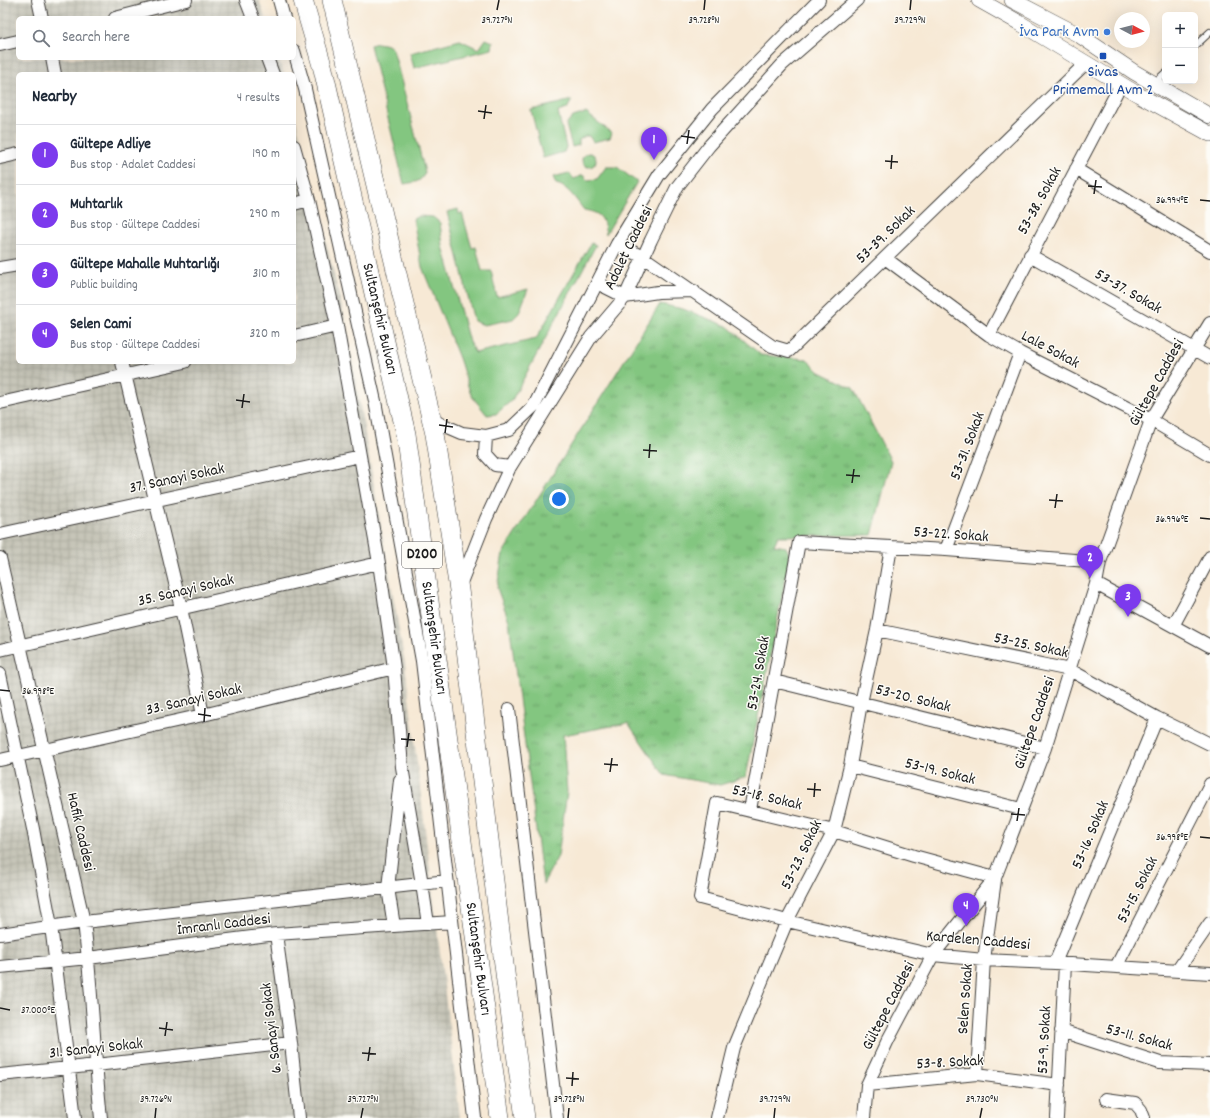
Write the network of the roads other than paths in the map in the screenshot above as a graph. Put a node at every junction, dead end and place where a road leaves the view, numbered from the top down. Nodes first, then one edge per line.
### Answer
1 (38, 0) edge
2 (186, 0) edge
3 (246, 0) edge
4 (279, 0) edge
5 (303, 0) edge
6 (332, 0) edge
7 (819, 0) edge
8 (857, 0) edge
9 (979, 0) edge
10 (1012, 0) edge
11 (42, 16) edge
12 (122, 16) edge
13 (251, 16) edge
14 (283, 16) edge
15 (1210, 32) edge
16 (16, 41) edge
17 (1198, 43) edge
18 (0, 45) edge
19 (296, 58) edge
20 (52, 60) edge
21 (268, 60) edge
22 (1086, 63) junction
23 (55, 72) edge
24 (271, 72) edge
25 (1160, 79) edge
26 (1121, 84) junction
27 (1210, 116) edge
28 (1210, 134) edge
29 (296, 153) edge
30 (16, 154) edge
31 (0, 158) edge
32 (1076, 169) junction
33 (309, 200) junction
34 (296, 203) edge
35 (617, 244) junction
36 (1210, 251) edge
37 (1030, 255) junction
38 (643, 257) junction
39 (886, 258) junction
40 (16, 265) edge
41 (0, 268) edge
42 (597, 283) junction
43 (694, 291) junction
44 (625, 297) junction
45 (1210, 323) edge
46 (336, 326) junction
47 (988, 335) junction
48 (296, 336) edge
49 (1195, 348) junction
50 (1020, 353) junction
51 (1210, 358) edge
52 (122, 364) edge
53 (176, 364) edge
54 (125, 376) junction
55 (0, 403) edge
56 (432, 420) junction
57 (1151, 420) junction
58 (486, 436) junction
59 (1210, 455) edge
60 (360, 456) junction
61 (510, 466) junction
62 (154, 501) junction
63 (0, 534) edge
64 (799, 542) joint
65 (891, 548) junction
66 (946, 550) junction
67 (1210, 557) edge
68 (0, 558) edge
69 (379, 562) junction
70 (1100, 562) junction
71 (1096, 584) junction
72 (459, 590) junction
73 (181, 608) junction
74 (1173, 626) junction
75 (877, 630) junction
76 (21, 645) junction
77 (1210, 646) edge
78 (0, 650) edge
79 (394, 668) junction
80 (1070, 670) junction
81 (0, 674) edge
82 (774, 680) junction
83 (861, 702) junction
84 (509, 709) dead end
85 (203, 715) junction
86 (1158, 718) junction
87 (1210, 744) edge
88 (1045, 748) junction
89 (45, 750) junction
90 (18, 756) junction
91 (0, 760) edge
92 (850, 766) junction
93 (402, 767) junction
94 (1210, 784) edge
95 (1021, 809) junction
96 (750, 810) junction
97 (834, 831) junction
98 (995, 878) junction
99 (447, 881) junction
100 (422, 884) junction
101 (388, 888) junction
102 (700, 898) joint
103 (787, 921) junction
104 (84, 922) junction
105 (452, 922) junction
106 (1210, 922) edge
107 (428, 924) junction
108 (51, 926) junction
109 (394, 926) junction
110 (0, 934) edge
111 (276, 934) junction
112 (933, 955) junction
113 (88, 958) junction
114 (55, 960) junction
115 (984, 960) junction
116 (1060, 964) junction
117 (0, 967) edge
118 (1116, 968) junction
119 (1177, 972) junction
120 (1210, 973) edge
121 (1062, 1031) junction
122 (291, 1043) junction
123 (95, 1065) junction
124 (1210, 1065) edge
125 (69, 1068) junction
126 (977, 1074) junction
127 (0, 1075) edge
128 (867, 1085) junction
129 (1059, 1085) junction
130 (1106, 1098) dead end
131 (75, 1118) edge
132 (101, 1118) edge
133 (298, 1118) edge
134 (475, 1118) edge
135 (500, 1118) edge
136 (526, 1118) edge
137 (557, 1118) edge
138 (716, 1118) edge
139 (864, 1118) edge
140 (1057, 1118) edge
141 (1144, 1118) edge

1 - 11 street
2 - 12 street
3 - 13 street
4 - 14 street
5 - 135 highway, Sultanşehir Bulvarı / D200
6 - 56 highway, Sultanşehir Bulvarı / D200
7 - 35 street, Adalet Caddesi
8 - 38 street, Adalet Caddesi
9 - 22 street
10 - 25 street
15 - 17 lane
16 - 18 street
19 - 99 street
20 - 23 street
21 - 24 street
22 - 26 street
22 - 39 street, 53-39. Sokak
25 - 27 street
26 - 28 street
26 - 32 street, 53-38. Sokak
29 - 33 street
30 - 31 street
32 - 36 street
32 - 37 street, 53-38. Sokak
33 - 34 street
33 - 46 street
35 - 38 street, 53-39. Sokak
35 - 42 street, Adalet Caddesi
37 - 47 street, 53-38. Sokak
37 - 49 street, 53-37. Sokak
38 - 43 street, 53-39. Sokak
38 - 44 street, Adalet Caddesi
39 - 43 street, 53-39. Sokak
39 - 47 street, Lale Sokak
40 - 41 street
42 - 44 street
42 - 58 street, Adalet Caddesi
43 - 44 street
44 - 61 street, Adalet Caddesi
45 - 49 street, Gültepe Caddesi
46 - 48 street
46 - 60 street
47 - 50 street, Lale Sokak
49 - 51 street, 53-37. Sokak
49 - 57 street, Gültepe Caddesi
50 - 57 street, Lale Sokak
50 - 66 street, 53-31. Sokak
52 - 54 street
53 - 54 street
54 - 55 street
54 - 62 street
56 - 58 street, Adalet Caddesi
56 - 72 highway, Sultanşehir Bulvarı / D200
57 - 59 street, Lale Sokak
57 - 70 street, Gültepe Caddesi
58 - 61 street
60 - 62 street, 37. Sanayi Sokak
60 - 69 street
61 - 72 street, Adalet Caddesi
62 - 63 street, 37. Sanayi Sokak
62 - 73 street
64 - 65 street, 53-22. Sokak
64 - 82 street, 53-24. Sokak
65 - 66 street, 53-22. Sokak
65 - 75 street, 53-23. Sokak
66 - 70 street, 53-22. Sokak
67 - 74 street
68 - 76 street, Hafik Caddesi
69 - 73 street, 35. Sanayi Sokak
69 - 79 street
70 - 71 street, Gültepe Caddesi
71 - 74 street
71 - 80 street, Gültepe Caddesi
72 - 136 highway, Sultanşehir Bulvarı / D200
73 - 76 street, 35. Sanayi Sokak
73 - 85 street
74 - 77 street
75 - 80 street, 53-25. Sokak
75 - 83 street, 53-23. Sokak
76 - 78 street, 35. Sanayi Sokak
76 - 89 street, Hafik Caddesi
79 - 85 street, 33. Sanayi Sokak
79 - 93 street
80 - 86 street, 53-25. Sokak
80 - 88 street, Gültepe Caddesi
81 - 90 street
82 - 83 street, 53-20. Sokak
82 - 96 street, 53-24. Sokak
83 - 88 street, 53-20. Sokak
83 - 92 street, 53-23. Sokak
84 - 137 street
85 - 89 street, 33. Sanayi Sokak
86 - 87 street, 53-25. Sokak
86 - 116 street, 53-16. Sokak
88 - 95 street, Gültepe Caddesi
89 - 90 street, 33. Sanayi Sokak
89 - 104 street, Hafik Caddesi
90 - 91 street, 33. Sanayi Sokak
90 - 108 street
92 - 95 street, 53-19. Sokak
92 - 97 street, 53-23. Sokak
93 - 100 street
93 - 101 street
94 - 118 street, 53-15. Sokak
95 - 98 street, Gültepe Caddesi
96 - 97 street, 53-18. Sokak
96 - 102 street, 53-18. Sokak
97 - 98 street, 53-18. Sokak
97 - 103 street, 53-23. Sokak
98 - 112 street, Gültepe Caddesi
98 - 115 street, Selen Sokak
99 - 100 street, İmranlı Caddesi
99 - 105 street
100 - 101 street, İmranlı Caddesi
100 - 107 street
101 - 104 street, İmranlı Caddesi
101 - 109 street
102 - 103 street, Kardelen Caddesi
103 - 112 street, Kardelen Caddesi
103 - 138 street, 53-23. Sokak
104 - 108 street, İmranlı Caddesi
104 - 113 street, Hafik Caddesi
105 - 107 street, İmranlı Caddesi
105 - 134 street
106 - 119 street
107 - 109 street, İmranlı Caddesi
108 - 110 street, İmranlı Caddesi
108 - 114 street
109 - 111 street, İmranlı Caddesi
111 - 113 street, İmranlı Caddesi
111 - 122 street, 6. Sanayi Sokak
112 - 115 street, Kardelen Caddesi
112 - 128 street, Gültepe Caddesi
113 - 114 street, İmranlı Caddesi
113 - 123 street, Hafik Caddesi
114 - 117 street, İmranlı Caddesi
114 - 125 street
115 - 116 street, Kardelen Caddesi
115 - 126 street, Selen Sokak
116 - 118 street, Kardelen Caddesi
116 - 121 street, 53-9. Sokak
118 - 119 street, Kardelen Caddesi
119 - 120 street, Kardelen Caddesi
121 - 124 street, 53-11. Sokak
121 - 129 street, 53-9. Sokak
122 - 123 street, 31. Sanayi Sokak
122 - 133 street, 6. Sanayi Sokak
123 - 125 street, 31. Sanayi Sokak
123 - 132 street, Hafik Caddesi
125 - 127 street, 31. Sanayi Sokak
125 - 131 street
126 - 128 street, 53-8. Sokak
126 - 129 street, 53-8. Sokak
128 - 139 street, Gültepe Caddesi
129 - 140 street, 53-9. Sokak
130 - 141 street

